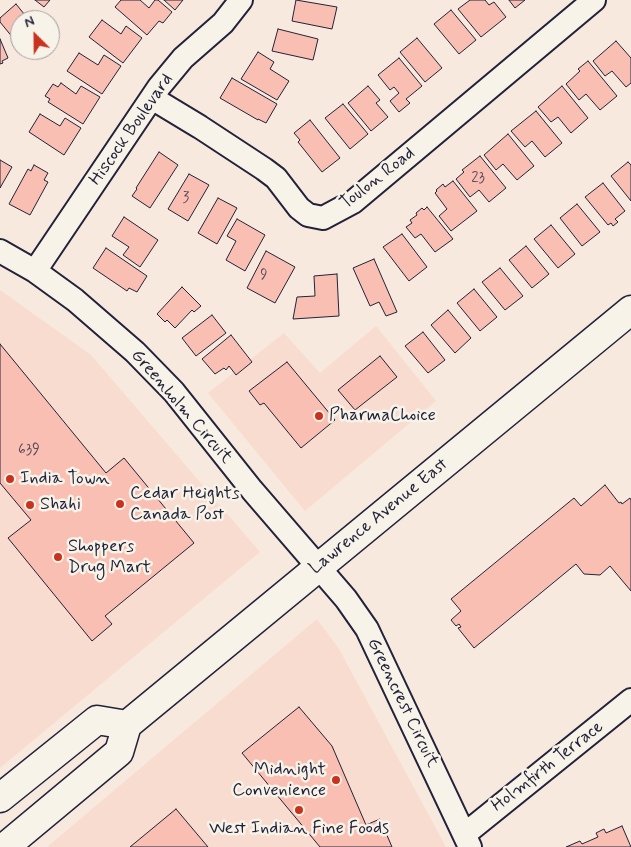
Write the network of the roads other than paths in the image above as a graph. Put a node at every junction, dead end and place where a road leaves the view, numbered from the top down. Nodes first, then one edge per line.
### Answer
1 (241, 0) edge
2 (594, 0) edge
3 (152, 98) junction
4 (0, 251) edge
5 (35, 272) junction
6 (631, 310) edge
7 (319, 567) junction
8 (631, 700) edge
9 (127, 725) junction
10 (0, 798) edge
11 (468, 840) edge
12 (5, 847) edge

1 - 3 street, Hiscock Boulevard
2 - 3 street, Toulon Road
3 - 5 street, Hiscock Boulevard
4 - 5 street, Greenholm Circuit
5 - 7 street, Greenholm Circuit
6 - 7 main road, Lawrence Avenue East
7 - 9 main road, Lawrence Avenue East
7 - 11 street, Greencrest Circuit
8 - 11 street, Holmfirth Terrace
9 - 10 main road
9 - 12 main road

